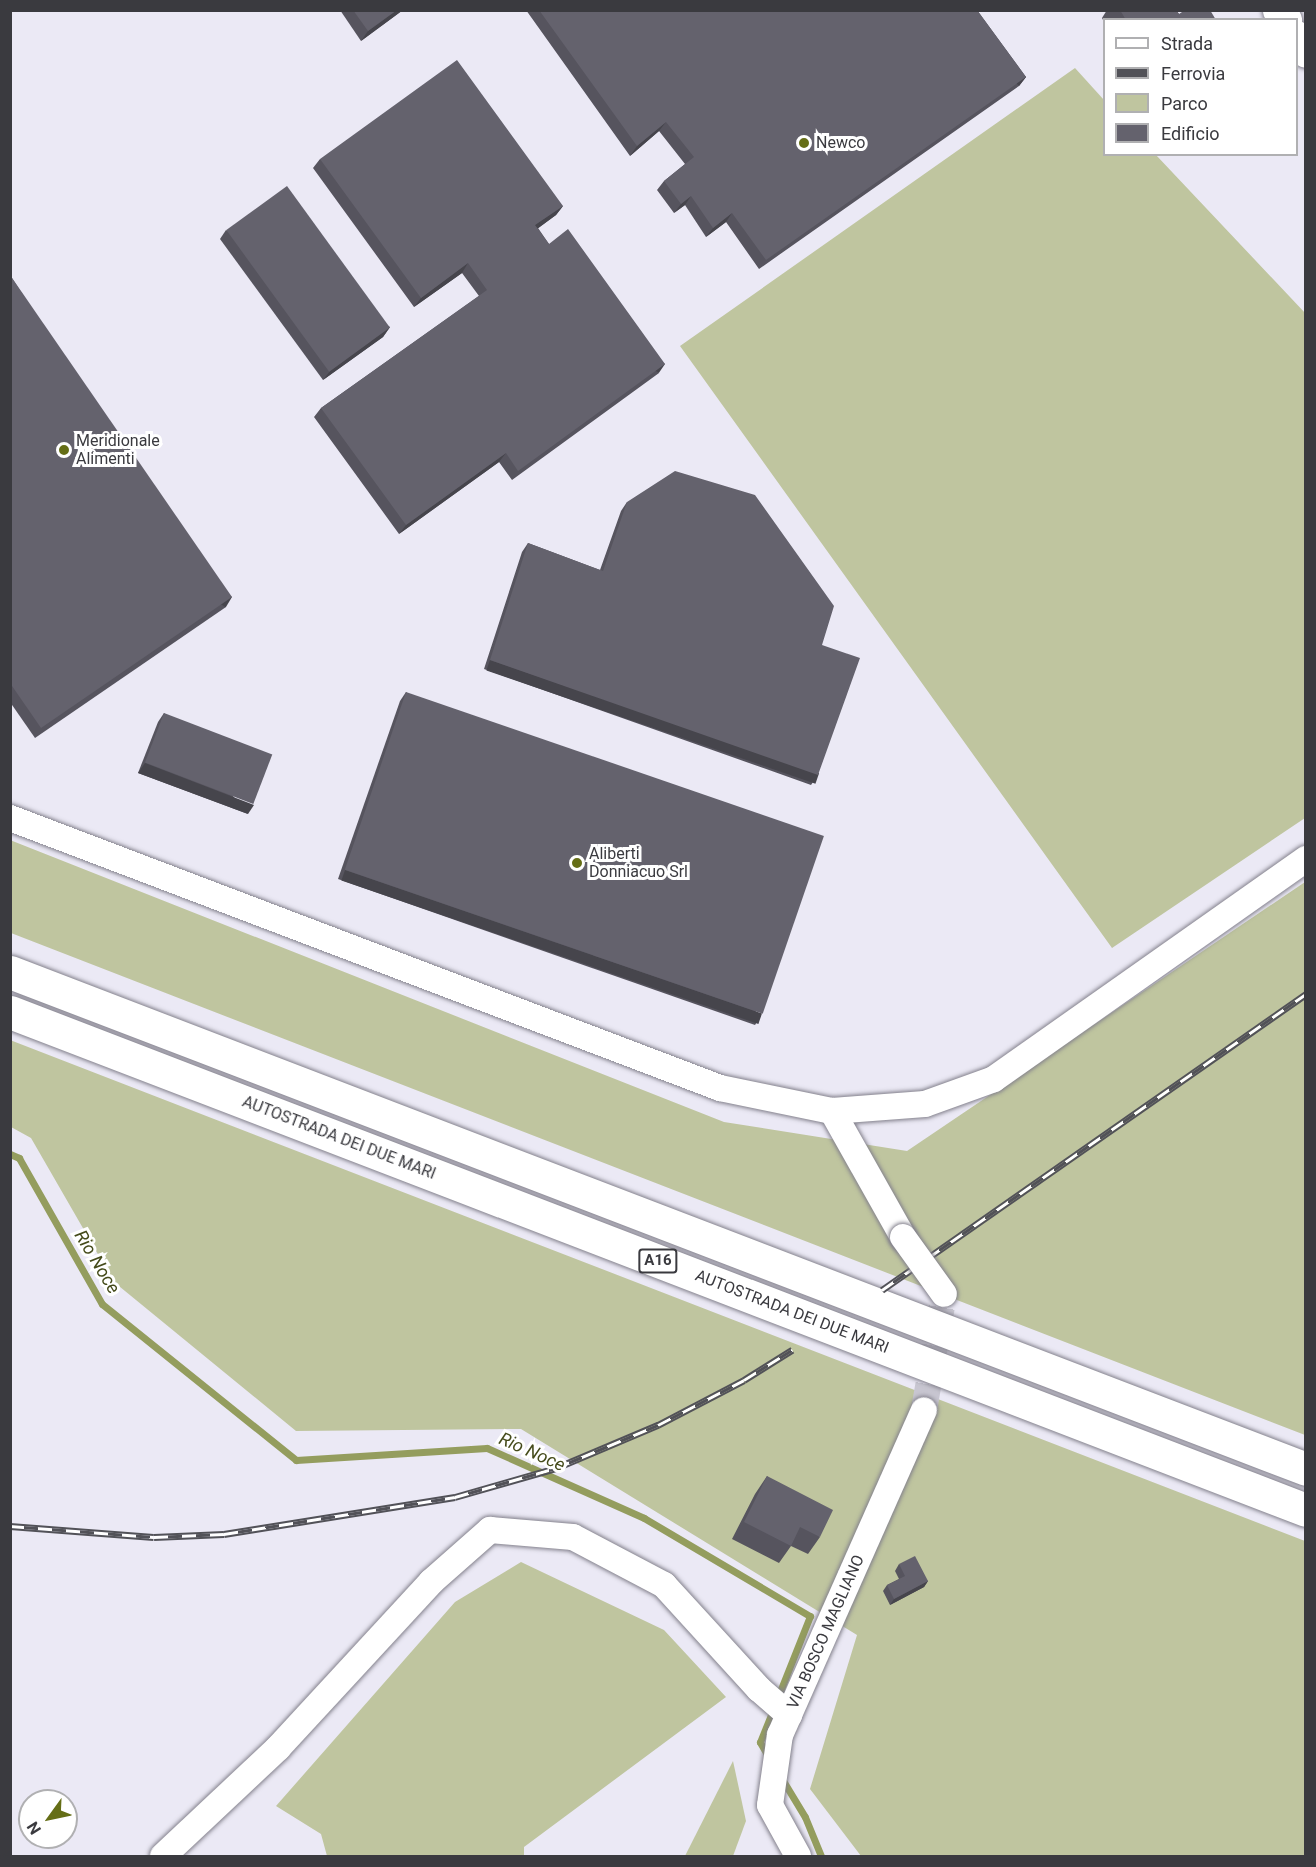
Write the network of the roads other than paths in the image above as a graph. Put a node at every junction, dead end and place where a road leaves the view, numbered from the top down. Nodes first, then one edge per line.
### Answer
1 (10, 818) edge
2 (1305, 859) edge
3 (10, 972) edge
4 (10, 1012) edge
5 (832, 1111) junction
6 (944, 1294) dead end
7 (924, 1410) tunnel mouth
8 (1305, 1469) edge
9 (1305, 1510) edge
10 (789, 1715) junction
11 (163, 1857) edge
12 (798, 1857) edge

1 - 5 street
2 - 5 street
3 - 8 main road, A16
4 - 9 main road, AUTOSTRADA DEI DUE MARI / A16
5 - 6 street, bridge
7 - 10 street, VIA BOSCO MAGLIANO
10 - 11 street
10 - 12 street, VIA BOSCO MAGLIANO

